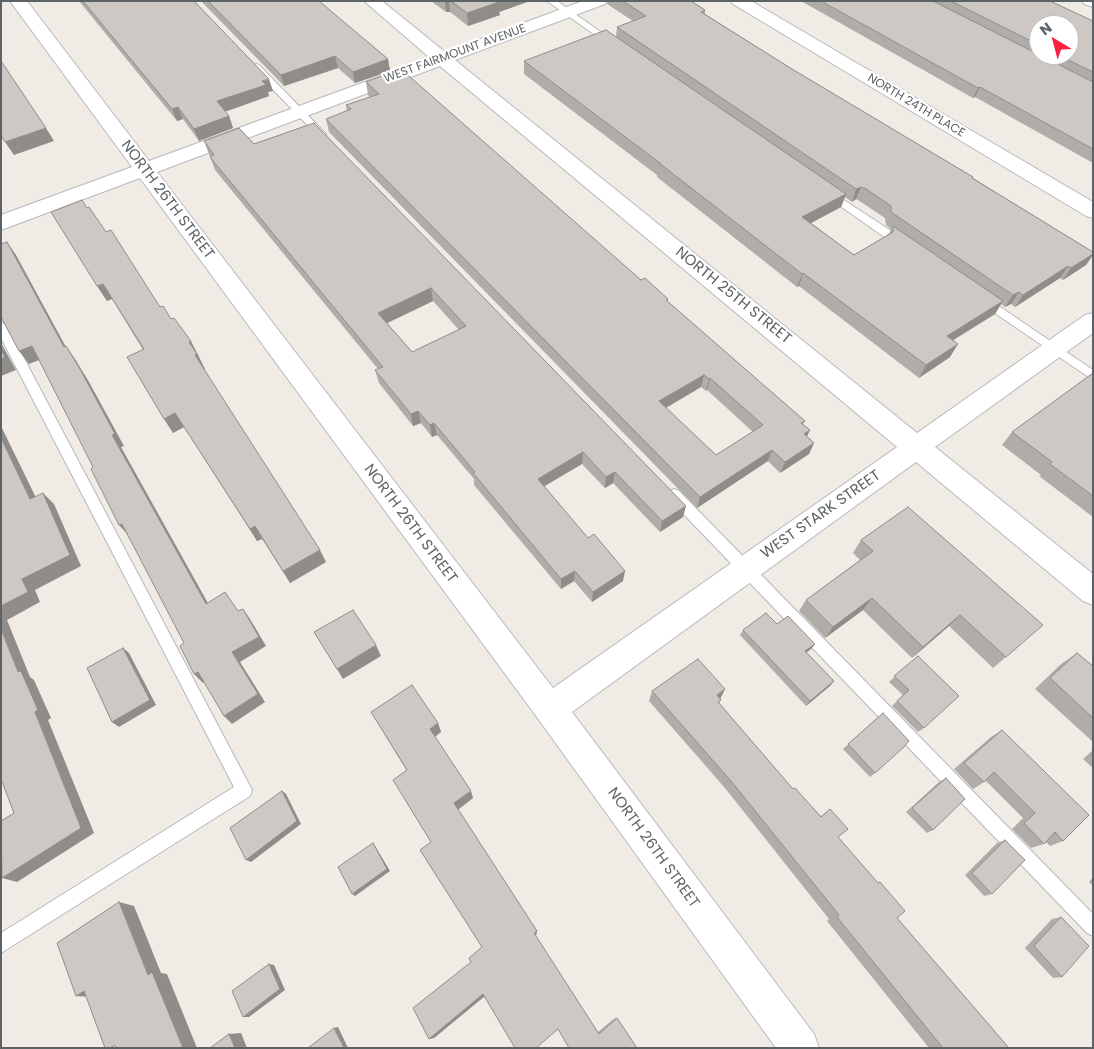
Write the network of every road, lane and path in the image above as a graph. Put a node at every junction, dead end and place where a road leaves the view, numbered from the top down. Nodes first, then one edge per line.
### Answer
1 (18, 1) edge
2 (372, 1) edge
3 (551, 1) edge
4 (599, 1) edge
5 (738, 1) edge
6 (568, 13) junction
7 (621, 49) edge
8 (247, 58) edge
9 (442, 58) junction
10 (300, 112) junction
11 (331, 144) edge
12 (144, 170) junction
13 (815, 184) edge
14 (1093, 211) edge
15 (1, 223) edge
16 (912, 251) edge
17 (977, 296) edge
18 (1093, 321) edge
19 (1, 326) edge
20 (1054, 349) junction
21 (1093, 376) edge
22 (917, 447) junction
23 (662, 483) edge
24 (745, 568) junction
25 (1093, 592) edge
26 (550, 709) junction
27 (1093, 926) edge
28 (1, 944) edge
29 (800, 1048) edge

1 - 12 street, NORTH 26TH STREET
2 - 9 street, NORTH 25TH STREET
3 - 6 lane
4 - 6 street, WEST FAIRMOUNT AVENUE
5 - 14 street, NORTH 24TH PLACE
6 - 7 lane
6 - 9 street, WEST FAIRMOUNT AVENUE
8 - 10 lane
9 - 10 street, WEST FAIRMOUNT AVENUE
9 - 22 street, NORTH 25TH STREET
10 - 11 lane
10 - 12 street, WEST FAIRMOUNT AVENUE
12 - 15 street, WEST FAIRMOUNT AVENUE
12 - 26 street, NORTH 26TH STREET
13 - 16 lane
17 - 20 lane
18 - 20 street, WEST STARK STREET
19 - 28 lane
20 - 21 lane
20 - 22 street, WEST STARK STREET
22 - 24 street, WEST STARK STREET
22 - 25 street, NORTH 25TH STREET
23 - 24 lane
24 - 26 street, WEST STARK STREET
24 - 27 lane
26 - 29 street, NORTH 26TH STREET

